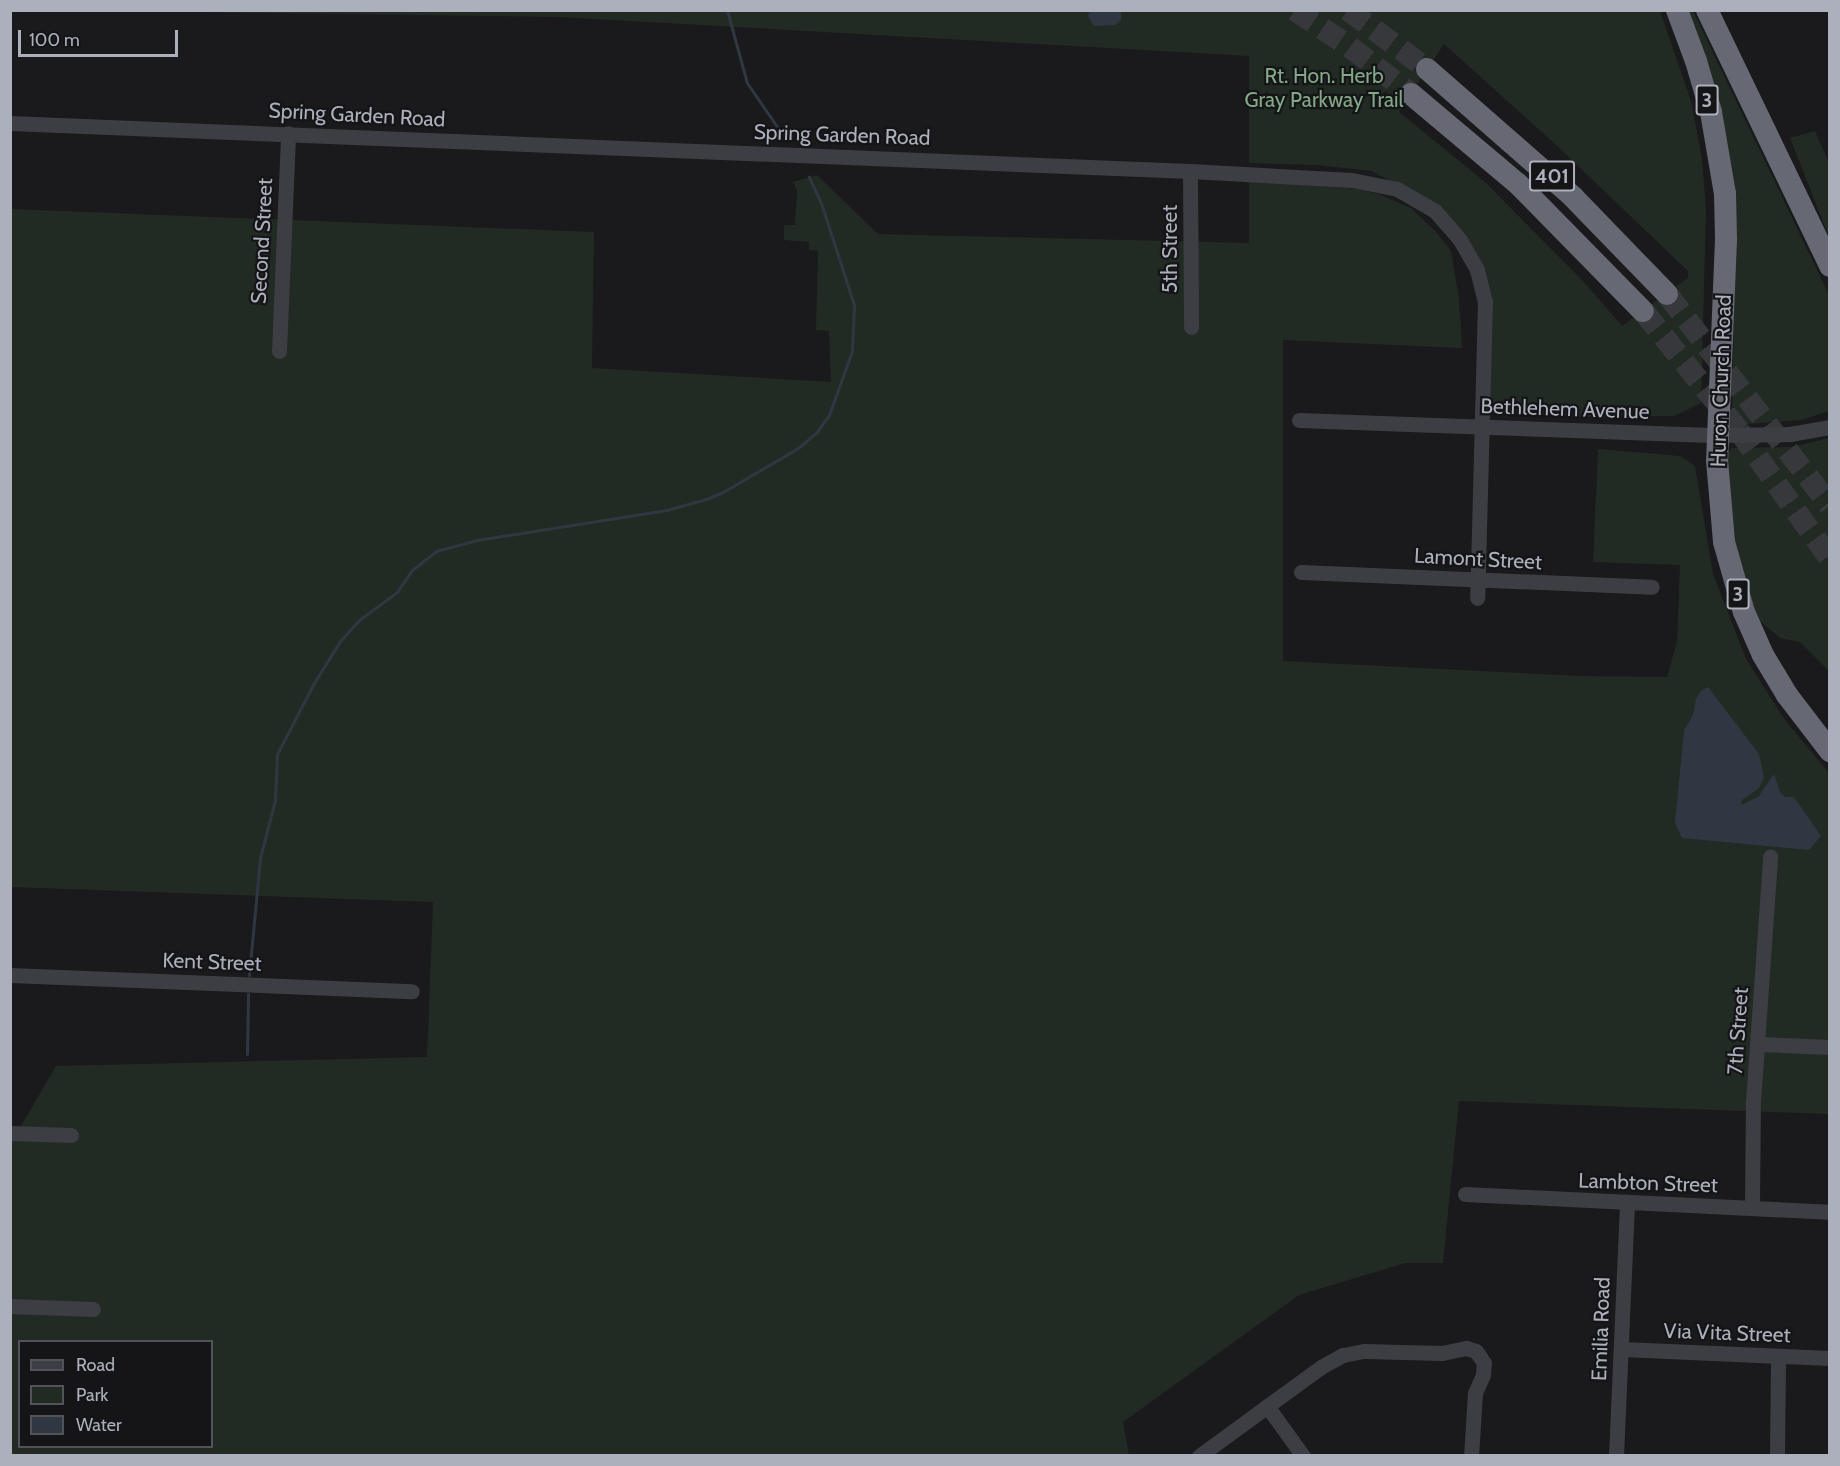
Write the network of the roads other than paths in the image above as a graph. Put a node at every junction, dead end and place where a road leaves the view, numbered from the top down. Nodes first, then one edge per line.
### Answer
1 (1677, 10) edge
2 (1707, 10) edge
3 (1716, 10) edge
4 (1723, 44) junction
5 (1427, 69) tunnel mouth
6 (1411, 94) tunnel mouth
7 (10, 123) edge
8 (288, 132) junction
9 (1190, 171) junction
10 (1830, 266) edge
11 (1667, 294) tunnel mouth
12 (1643, 311) tunnel mouth
13 (1191, 327) dead end
14 (279, 351) dead end
15 (1299, 420) dead end
16 (1482, 427) junction
17 (1830, 427) edge
18 (1718, 435) junction
19 (1301, 572) dead end
20 (1478, 581) junction
21 (1652, 587) dead end
22 (1477, 598) dead end
23 (1823, 743) edge
24 (1770, 857) dead end
25 (10, 975) edge
26 (412, 991) dead end
27 (1759, 1044) junction
28 (1830, 1047) edge
29 (10, 1133) edge
30 (71, 1135) dead end
31 (1465, 1194) dead end
32 (1627, 1204) junction
33 (1752, 1208) junction
34 (1830, 1212) edge
35 (10, 1306) edge
36 (93, 1310) dead end
37 (1622, 1349) junction
38 (1778, 1356) junction
39 (1830, 1358) edge
40 (1267, 1406) junction
41 (1199, 1455) edge
42 (1303, 1455) edge
43 (1471, 1455) edge
44 (1617, 1455) edge
45 (1777, 1455) edge

1 - 18 highway, Huron Church Road / 3
2 - 4 highway, 3
3 - 4 highway
4 - 10 highway, 3
5 - 11 highway, 401
6 - 12 highway, 401
7 - 8 street, Spring Garden Road
8 - 9 street, Spring Garden Road
8 - 14 street, Second Street
9 - 13 street, 5th Street
9 - 16 street, Spring Garden Road
15 - 16 street, Bethlehem Avenue
16 - 18 street, Bethlehem Avenue
16 - 20 street, Spring Garden Road
17 - 18 street, Bethlehem Avenue
18 - 23 highway, Huron Church Road / 3
19 - 20 street, Lamont Street
20 - 21 street, Lamont Street
20 - 22 street, Spring Garden Road
24 - 27 street, 7th Street
25 - 26 street, Kent Street
27 - 28 street
27 - 33 street, 7th Street
29 - 30 street
31 - 32 street, Lambton Street
32 - 33 street, Lambton Street
32 - 37 street, Emilia Road
33 - 34 street, Lambton Street
35 - 36 street
37 - 38 street, Via Vita Street
37 - 44 street, Emilia Road
38 - 39 street, Via Vita Street
38 - 45 street
40 - 41 street
40 - 42 street
40 - 43 street

